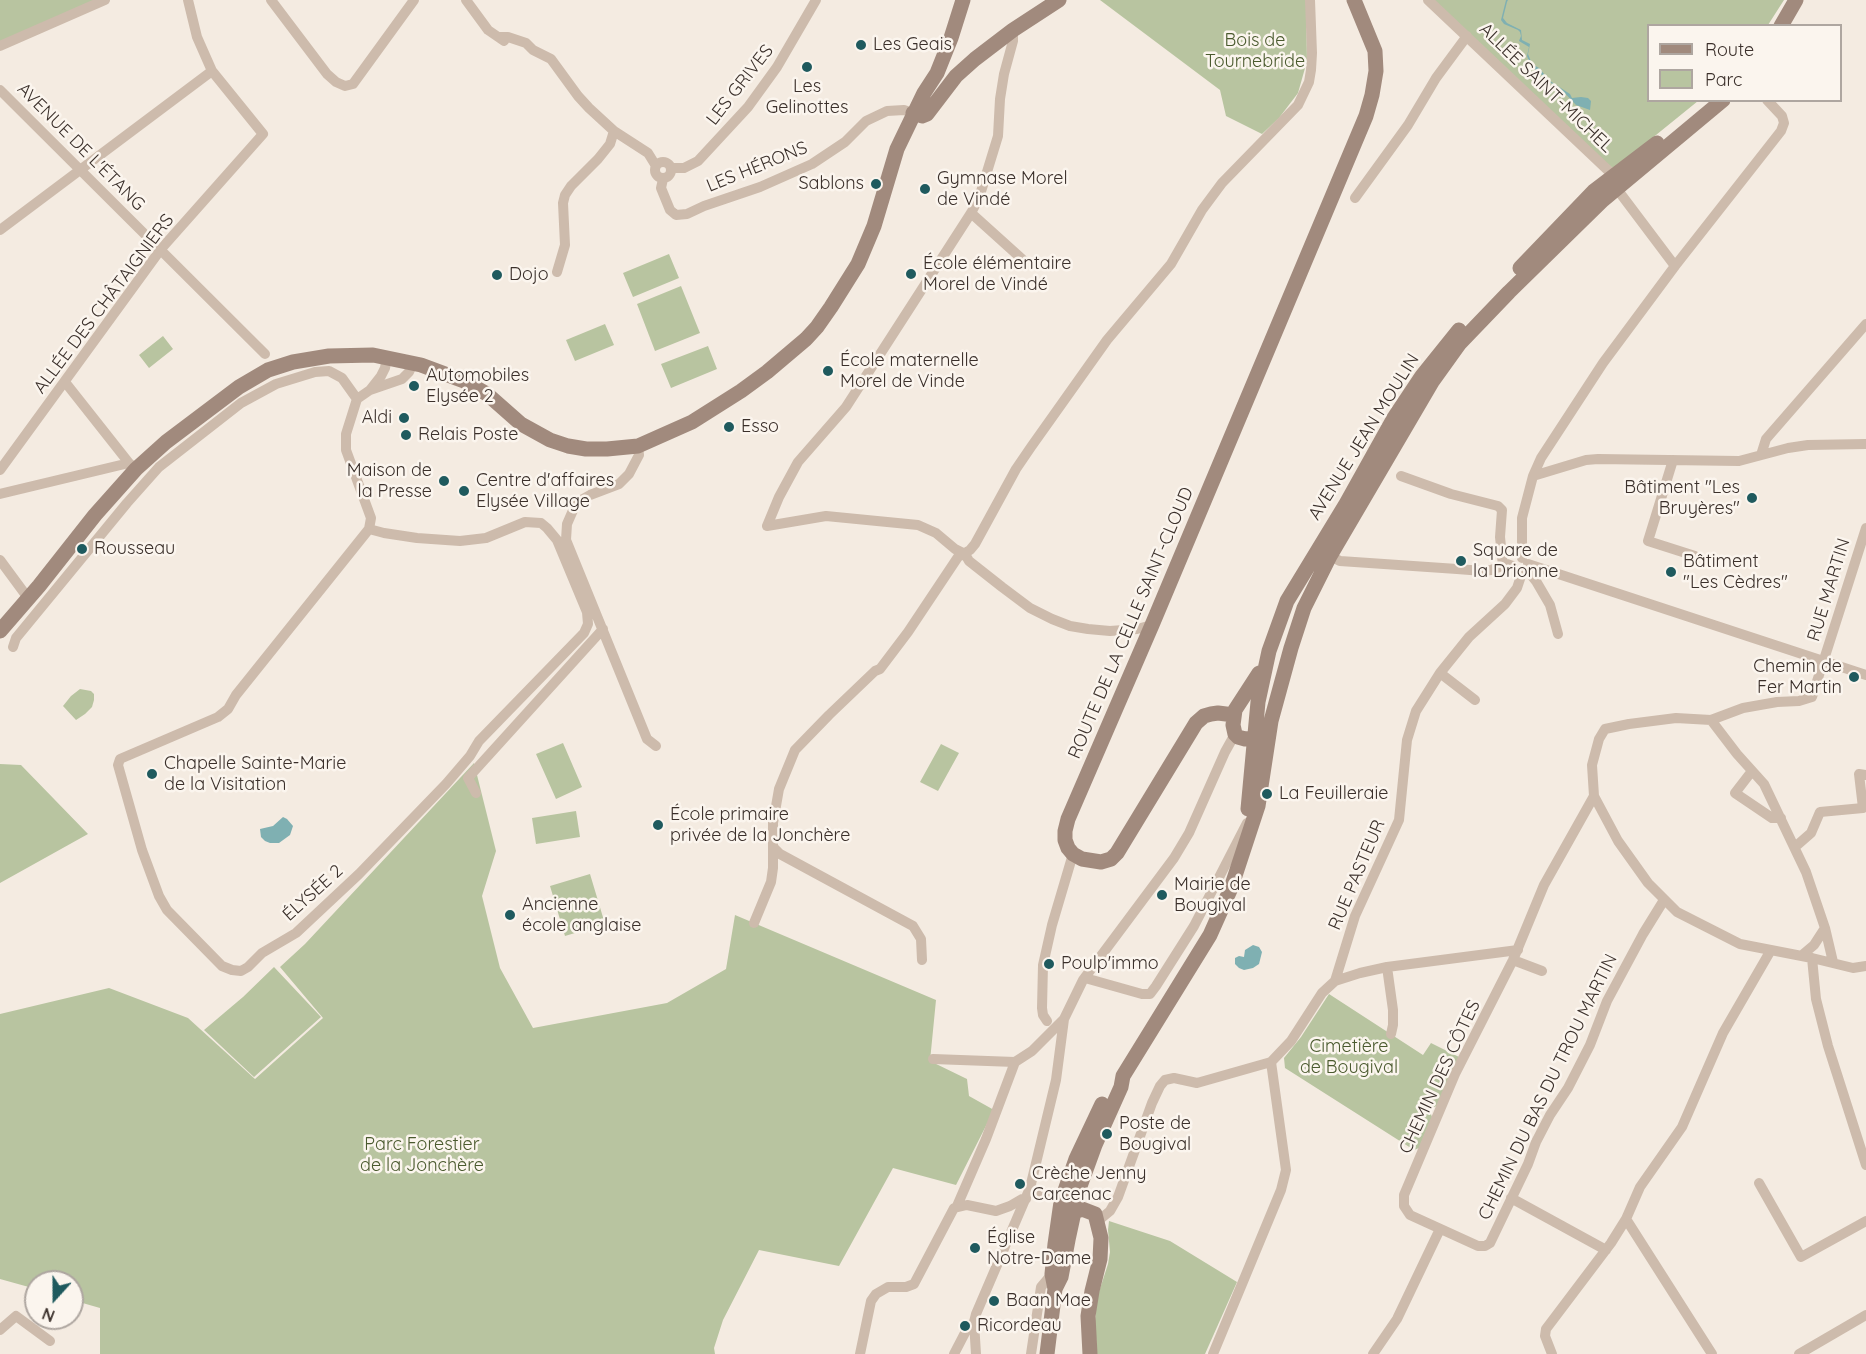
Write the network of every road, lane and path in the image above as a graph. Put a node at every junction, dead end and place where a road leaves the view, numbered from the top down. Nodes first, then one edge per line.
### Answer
1 (105, 0) edge
2 (188, 0) edge
3 (271, 0) edge
4 (414, 0) edge
5 (466, 0) edge
6 (816, 0) edge
7 (953, 0) edge
8 (963, 0) edge
9 (1059, 0) edge
10 (1310, 0) edge
11 (1354, 0) edge
12 (1428, 0) edge
13 (1796, 0) edge
14 (1808, 0) edge
15 (1782, 24) edge
16 (1794, 24) edge
17 (1013, 30) junction
18 (1467, 36) junction
19 (0, 46) edge
20 (212, 71) junction
21 (0, 90) edge
22 (924, 93) junction
23 (1708, 102) edge
24 (1720, 102) edge
25 (1769, 102) edge
26 (913, 113) junction
27 (614, 131) junction
28 (656, 166) junction
29 (671, 168) junction
30 (81, 170) junction
31 (663, 179) junction
32 (1616, 183) junction
33 (1355, 198) dead end
34 (971, 213) junction
35 (0, 230) edge
36 (161, 249) junction
37 (1022, 259) dead end
38 (1675, 266) junction
39 (557, 272) dead end
40 (1866, 324) edge
41 (265, 354) dead end
42 (387, 357) junction
43 (413, 363) junction
44 (65, 381) junction
45 (370, 390) junction
46 (357, 399) junction
47 (1866, 444) edge
48 (638, 446) junction
49 (1761, 455) junction
50 (1673, 460) junction
51 (132, 466) junction
52 (0, 470) edge
53 (1401, 476) dead end
54 (1533, 476) junction
55 (0, 494) edge
56 (1866, 528) edge
57 (369, 529) junction
58 (965, 554) junction
59 (1330, 556) junction
60 (1695, 556) dead end
61 (0, 560) edge
62 (1519, 566) junction
63 (28, 598) junction
64 (1152, 625) junction
65 (603, 629) junction
66 (0, 631) edge
67 (1558, 634) dead end
68 (13, 647) dead end
69 (1269, 651) junction
70 (1824, 662) junction
71 (1440, 673) junction
72 (1866, 675) edge
73 (1242, 699) junction
74 (1475, 700) dead end
75 (1258, 702) junction
76 (1233, 715) junction
77 (1711, 720) junction
78 (1258, 727) junction
79 (656, 746) dead end
80 (1752, 771) junction
81 (1863, 774) edge
82 (476, 793) dead end
83 (1594, 796) junction
84 (1781, 818) junction
85 (1249, 820) junction
86 (1248, 836) junction
87 (773, 847) junction
88 (1795, 847) junction
89 (1073, 854) junction
90 (1218, 878) junction
91 (1227, 899) junction
92 (1664, 900) junction
93 (754, 923) dead end
94 (1825, 928) junction
95 (1518, 950) junction
96 (1771, 950) junction
97 (1807, 957) junction
98 (922, 960) dead end
99 (1513, 960) junction
100 (1833, 962) junction
101 (1866, 966) edge
102 (1387, 968) junction
103 (1542, 971) dead end
104 (1084, 978) junction
105 (1335, 981) junction
106 (1064, 1018) junction
107 (1047, 1021) dead end
108 (1391, 1034) dead end
109 (933, 1059) dead end
110 (1015, 1062) junction
111 (1272, 1065) junction
112 (1123, 1076) junction
113 (1866, 1165) edge
114 (1759, 1183) dead end
115 (1030, 1188) junction
116 (1511, 1198) junction
117 (1026, 1199) junction
118 (1061, 1202) junction
119 (957, 1206) junction
120 (1073, 1213) junction
121 (1626, 1219) junction
122 (1098, 1221) junction
123 (1866, 1221) edge
124 (1440, 1229) junction
125 (1606, 1251) junction
126 (1054, 1281) junction
127 (1866, 1315) edge
128 (974, 1323) junction
129 (0, 1330) edge
130 (50, 1341) dead end
131 (860, 1354) edge
132 (954, 1354) edge
133 (976, 1354) edge
134 (1031, 1354) edge
135 (1047, 1354) edge
136 (1090, 1354) edge
137 (1213, 1354) edge
138 (1373, 1354) edge
139 (1552, 1354) edge
140 (1712, 1354) edge
141 (1799, 1354) edge

1 - 19 street
2 - 20 street
3 - 4 street
5 - 27 street
6 - 29 street, LES GRIVES
7 - 22 street
8 - 22 street
9 - 17 street
10 - 58 street
11 - 64 street, ROUTE DE LA CELLE SAINT-CLOUD
12 - 18 street, ALLÉE SAINT-MICHEL
13 - 15 street
14 - 16 street
17 - 26 street
17 - 34 street
18 - 32 street, ALLÉE SAINT-MICHEL
18 - 33 street
20 - 30 street
20 - 36 street, ALLÉE DES CHÂTAIGNIERS
21 - 30 street, AVENUE DE L'ÉTANG
22 - 26 street
23 - 32 street, AVENUE JEAN MOULIN
24 - 32 street, AVENUE JEAN MOULIN
25 - 38 street
26 - 31 street, LES HÉRONS
26 - 48 street
27 - 28 street
27 - 39 street
28 - 29 street
28 - 31 street
29 - 31 street
30 - 35 street
30 - 36 street, AVENUE DE L'ÉTANG
32 - 38 street, ALLÉE SAINT-MICHEL
32 - 59 street, AVENUE JEAN MOULIN
32 - 69 street, AVENUE JEAN MOULIN
34 - 37 street
34 - 58 street
36 - 41 street, AVENUE DE L'ÉTANG
36 - 44 street, ALLÉE DES CHÂTAIGNIERS
38 - 54 street
40 - 49 street
42 - 43 street
42 - 45 street
42 - 51 street
43 - 45 street
43 - 48 street
44 - 51 street
44 - 52 street, ALLÉE DES CHÂTAIGNIERS
45 - 46 street
46 - 57 street
46 - 68 street
47 - 49 street
48 - 65 street
49 - 50 street
50 - 54 street
50 - 60 street
51 - 55 street
51 - 63 street
53 - 62 street
54 - 62 street
56 - 70 street, RUE MARTIN
57 - 57 street, ÉLYSÉE 2
58 - 64 street
58 - 87 street
59 - 62 street
59 - 78 street, AVENUE JEAN MOULIN
61 - 63 street
62 - 67 street
62 - 70 street
62 - 71 street, RUE PASTEUR
63 - 66 street
64 - 89 street, ROUTE DE LA CELLE SAINT-CLOUD
65 - 79 street
65 - 82 street
69 - 73 street
69 - 75 street, AVENUE JEAN MOULIN
70 - 72 street
70 - 77 street, RUE MARTIN
71 - 74 street
71 - 105 street, RUE PASTEUR
73 - 75 street
73 - 76 street
75 - 78 street
76 - 78 street
76 - 89 street
77 - 80 street
77 - 83 street
78 - 85 street
78 - 86 street
78 - 104 street
80 - 84 street
80 - 84 street
81 - 88 street
83 - 92 street
83 - 95 street, CHEMIN DES CÔTES
84 - 88 street
85 - 86 street
85 - 90 street
86 - 91 street
87 - 93 street
87 - 98 street
88 - 94 street
89 - 107 street
90 - 91 street
90 - 104 street
91 - 112 street
92 - 96 street
92 - 116 street, CHEMIN DU BAS DU TROU MARTIN
94 - 97 street
94 - 100 street
95 - 99 street, CHEMIN DES CÔTES
95 - 102 street
96 - 97 street
96 - 121 street
97 - 100 street
97 - 113 street
99 - 103 street
99 - 124 street, CHEMIN DES CÔTES
100 - 101 street
102 - 105 street
102 - 108 street
104 - 106 street
105 - 111 street, RUE PASTEUR
106 - 110 street
106 - 115 street
109 - 110 street
110 - 119 street
111 - 122 street
111 - 137 street
112 - 118 street
112 - 120 street
114 - 123 street
115 - 117 street
115 - 118 street
116 - 124 street, CHEMIN DU BAS DU TROU MARTIN
116 - 125 street
117 - 119 street
117 - 128 street
118 - 120 street
118 - 126 street
119 - 131 street
120 - 122 street
120 - 126 street
121 - 125 street
121 - 140 street
122 - 136 street
124 - 138 street
125 - 139 street
126 - 134 street
126 - 135 street
127 - 141 street
128 - 132 street
128 - 133 street
129 - 130 street

